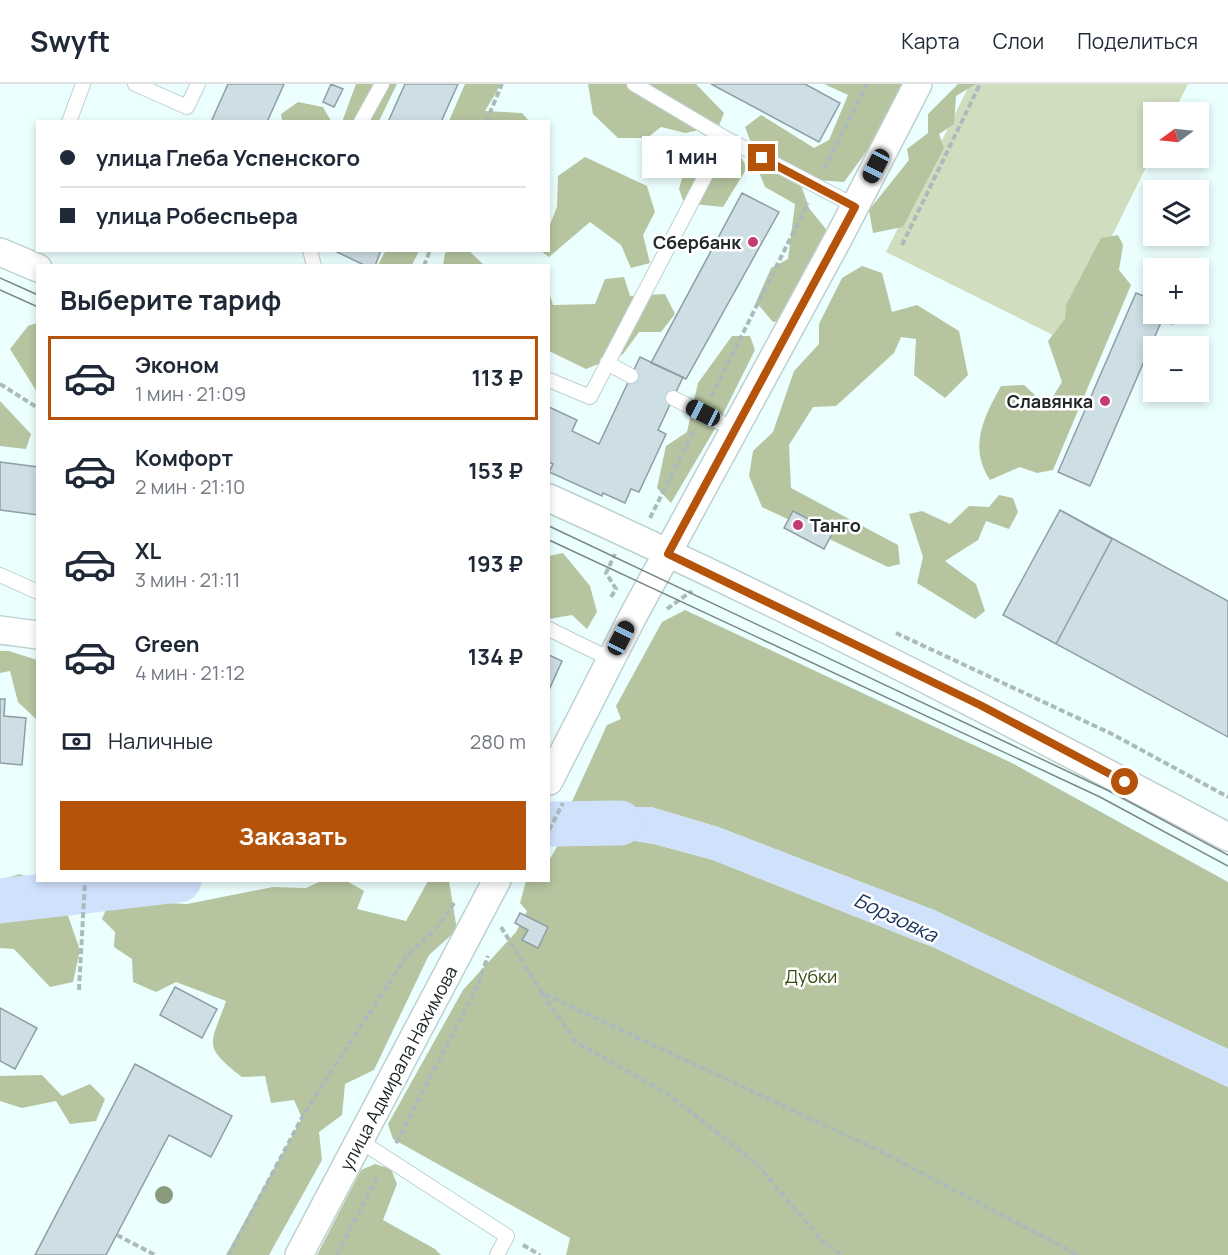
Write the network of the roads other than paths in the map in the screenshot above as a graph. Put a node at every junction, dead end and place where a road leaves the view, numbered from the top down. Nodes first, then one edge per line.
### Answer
1 (83, 84) edge
2 (135, 84) edge
3 (198, 84) edge
4 (382, 84) edge
5 (634, 84) edge
6 (918, 84) edge
7 (70, 120) edge
8 (363, 120) edge
9 (725, 138) junction
10 (855, 207) junction
11 (0, 252) edge
12 (36, 267) edge
13 (607, 363) junction
14 (631, 376) dead end
15 (550, 380) edge
16 (673, 398) dead end
17 (735, 430) junction
18 (550, 498) edge
19 (674, 543) junction
20 (0, 575) edge
21 (36, 591) edge
22 (550, 629) edge
23 (0, 630) edge
24 (36, 635) edge
25 (610, 659) junction
26 (557, 748) edge
27 (555, 786) edge
28 (1228, 837) edge
29 (496, 882) edge
30 (360, 1142) junction
31 (299, 1255) edge
32 (497, 1255) edge

1 - 7 lane
2 - 3 lane
4 - 8 lane
5 - 9 lane
6 - 10 street
9 - 10 lane
9 - 13 lane
10 - 17 street
11 - 12 street
13 - 14 lane
13 - 15 lane
16 - 17 lane
17 - 19 street
18 - 19 street
19 - 25 street
19 - 28 street
20 - 21 lane
22 - 25 lane
23 - 24 street
25 - 26 street
26 - 27 street
29 - 30 street, улица Адмирала Нахимова
30 - 31 street, улица Адмирала Нахимова
30 - 32 lane

